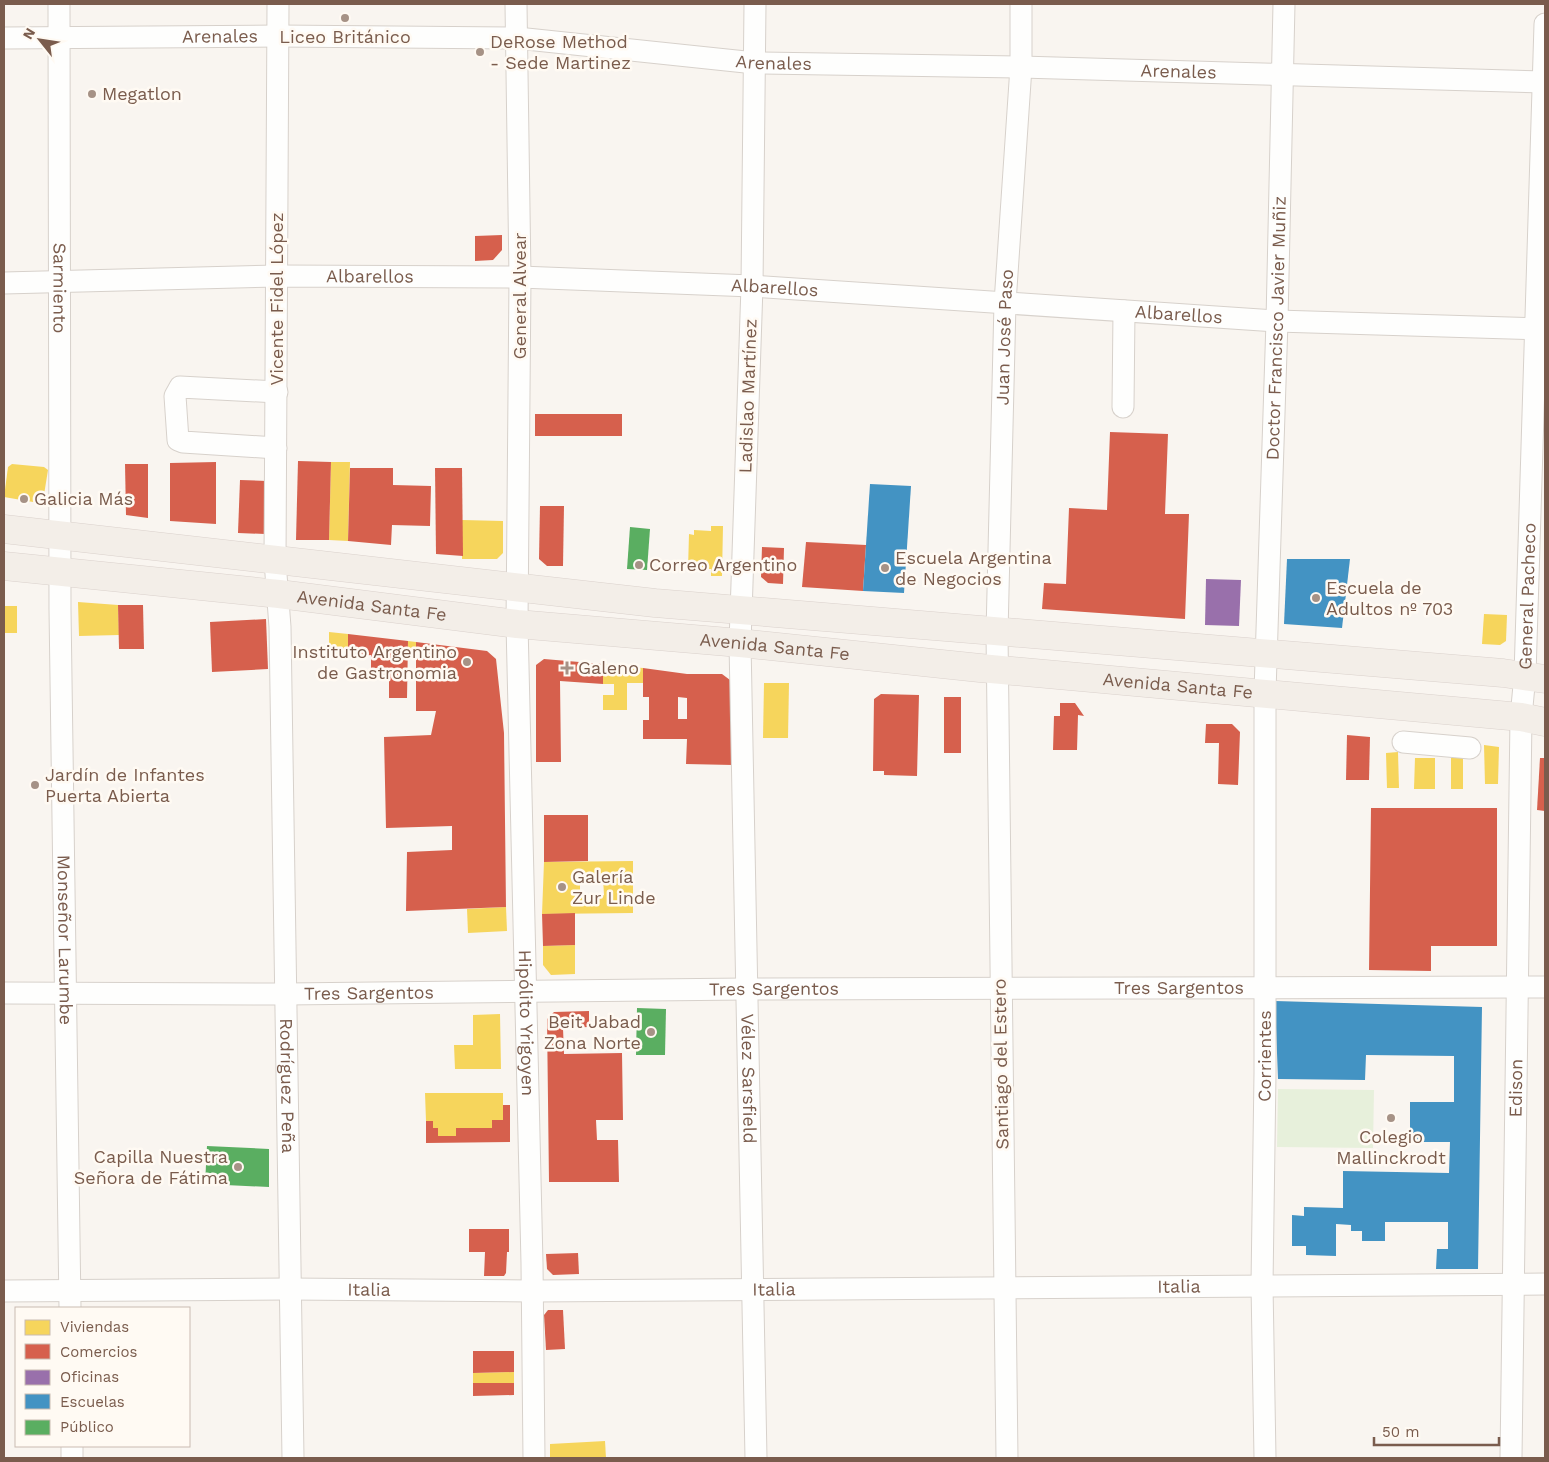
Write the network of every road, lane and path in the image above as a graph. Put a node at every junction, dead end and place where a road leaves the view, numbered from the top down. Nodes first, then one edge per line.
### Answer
1 (59, 4) edge
2 (278, 4) edge
3 (516, 4) edge
4 (755, 4) edge
5 (1021, 4) edge
6 (1284, 4) edge
7 (1545, 24) edge
8 (278, 36) junction
9 (4, 38) edge
10 (59, 38) junction
11 (517, 38) junction
12 (755, 63) junction
13 (1021, 67) junction
14 (1283, 74) junction
15 (1544, 82) edge
16 (278, 276) junction
17 (520, 277) junction
18 (58, 282) junction
19 (4, 283) edge
20 (752, 286) junction
21 (1005, 303) junction
22 (1124, 311) junction
23 (1277, 321) junction
24 (1540, 329) edge
25 (277, 392) junction
26 (1123, 408) dead end
27 (276, 448) junction
28 (4, 528) edge
29 (60, 535) junction
30 (275, 561) junction
31 (4, 566) edge
32 (59, 572) junction
33 (518, 588) junction
34 (279, 594) junction
35 (741, 608) junction
36 (1536, 609) edge
37 (517, 624) junction
38 (997, 633) junction
39 (740, 643) junction
40 (1266, 654) junction
41 (997, 670) junction
42 (1535, 677) edge
43 (1265, 692) junction
44 (1533, 719) edge
45 (1403, 742) dead end
46 (1470, 748) dead end
47 (1519, 987) junction
48 (1545, 987) edge
49 (746, 989) junction
50 (1000, 989) junction
51 (1264, 989) junction
52 (524, 992) junction
53 (4, 993) edge
54 (66, 993) junction
55 (286, 994) junction
56 (1515, 1284) junction
57 (1545, 1284) edge
58 (1262, 1285) junction
59 (1005, 1287) junction
60 (288, 1289) junction
61 (754, 1289) junction
62 (4, 1291) edge
63 (532, 1291) junction
64 (70, 1299) edge
65 (292, 1458) edge
66 (534, 1458) edge
67 (756, 1458) edge
68 (1007, 1458) edge
69 (1265, 1458) edge
70 (1511, 1458) edge

1 - 10 street, Sarmiento
2 - 8 street, Vicente Fidel López
3 - 11 street, General Alvear
4 - 12 street, Ladislao Martínez
5 - 13 street, Juan José Paso
6 - 14 street, Doctor Francisco Javier Muñiz
7 - 15 street, General Pacheco
8 - 10 street, Arenales
8 - 11 street, Arenales
8 - 16 street, Vicente Fidel López
9 - 10 street, Arenales
10 - 18 street, Sarmiento
11 - 12 street, Arenales
11 - 17 street, General Alvear
12 - 13 street, Arenales
12 - 20 street, Ladislao Martínez
13 - 14 street, Arenales
13 - 21 street, Juan José Paso
14 - 15 street, Arenales
14 - 23 street, Doctor Francisco Javier Muñiz
15 - 24 street, General Pacheco
16 - 17 street, Albarellos
16 - 18 street, Albarellos
16 - 25 street, Vicente Fidel López
17 - 20 street, Albarellos
17 - 33 street, General Alvear
18 - 19 street, Albarellos
18 - 29 street, Sarmiento
20 - 21 street, Albarellos
20 - 35 street, Ladislao Martínez
21 - 22 street, Albarellos
21 - 38 street, Juan José Paso
22 - 23 street, Albarellos
22 - 26 street
23 - 24 street, Albarellos
23 - 40 street, Doctor Francisco Javier Muñiz
24 - 36 street, General Pacheco
25 - 27 street, Vicente Fidel López
25 - 27 street
27 - 30 street, Vicente Fidel López
28 - 29 main road, Avenida Santa Fe
29 - 30 main road, Avenida Santa Fe
29 - 32 street, Sarmiento
30 - 33 main road, Avenida Santa Fe
30 - 34 street, Vicente Fidel López
31 - 32 main road, Avenida Santa Fe
32 - 34 main road, Avenida Santa Fe
32 - 54 street, Monseñor Larumbe
33 - 35 main road, Avenida Santa Fe
33 - 37 street, Hipólito Yrigoyen
34 - 37 main road, Avenida Santa Fe
34 - 55 street, Rodríguez Peña
35 - 38 main road, Avenida Santa Fe
35 - 39 street, Vélez Sarsfield
36 - 42 street, General Pacheco
37 - 39 main road, Avenida Santa Fe
37 - 52 street, Hipólito Yrigoyen
38 - 40 main road, Avenida Santa Fe
38 - 41 street, Juan José Paso
39 - 41 main road, Avenida Santa Fe
39 - 49 street, Vélez Sarsfield
40 - 42 main road, Avenida Santa Fe
40 - 43 street, Corrientes
41 - 43 main road, Avenida Santa Fe
41 - 50 street, Santiago del Estero
42 - 44 street, General Pacheco
43 - 44 main road, Avenida Santa Fe
43 - 51 street, Corrientes
44 - 47 street, Edison
45 - 46 street
47 - 48 street, Tres Sargentos
47 - 51 street, Tres Sargentos
47 - 56 street, Edison
49 - 50 street, Tres Sargentos
49 - 52 street, Tres Sargentos
49 - 61 street, Vélez Sarsfield
50 - 51 street, Tres Sargentos
50 - 59 street, Santiago del Estero
51 - 58 street, Corrientes
52 - 55 street, Tres Sargentos
52 - 63 street, Hipólito Yrigoyen
53 - 54 street, Tres Sargentos
54 - 55 street, Tres Sargentos
54 - 64 street, Monseñor Larumbe
55 - 60 street, Rodríguez Peña
56 - 57 street, Italia
56 - 58 street, Italia
56 - 70 street, Edison
58 - 59 street, Italia
58 - 69 street, Corrientes
59 - 61 street, Italia
59 - 68 street, Santiago del Estero
60 - 63 street, Italia
60 - 64 street, Italia
60 - 65 street, Rodríguez Peña
61 - 63 street, Italia
61 - 67 street, Vélez Sarsfield
62 - 64 street, Italia
63 - 66 street, Hipólito Yrigoyen

